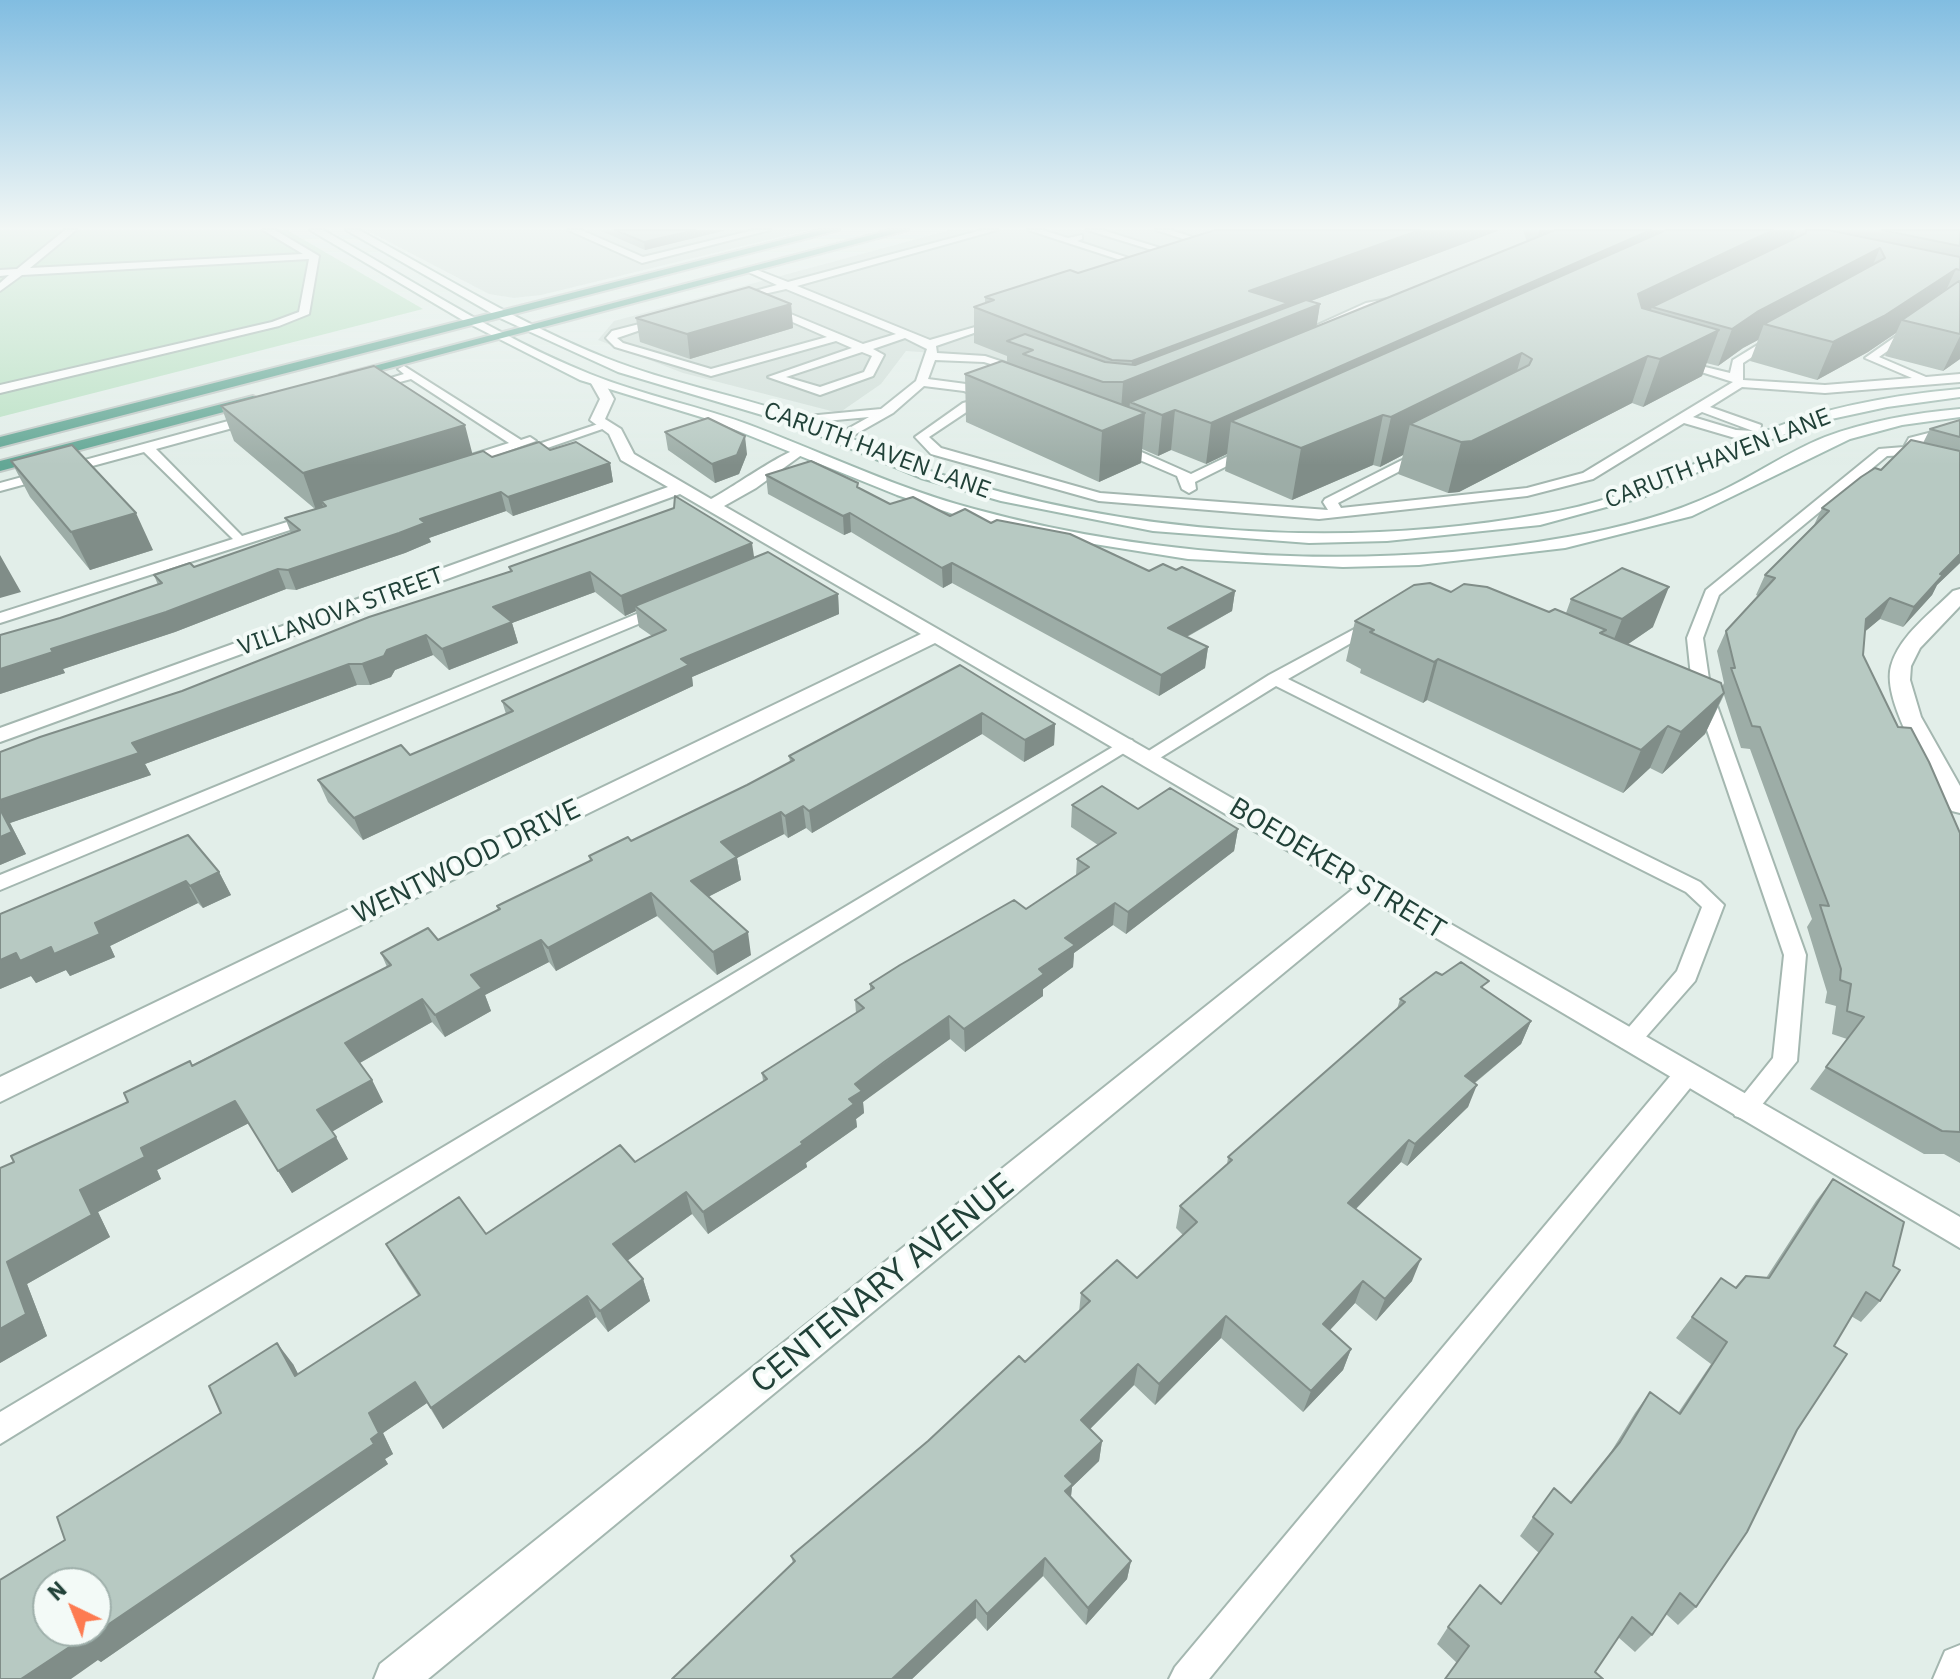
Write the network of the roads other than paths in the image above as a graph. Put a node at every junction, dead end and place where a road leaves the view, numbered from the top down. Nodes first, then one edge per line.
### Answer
1 (305, 308) edge
2 (456, 308) edge
3 (497, 308) edge
4 (524, 308) edge
5 (602, 308) edge
6 (770, 308) edge
7 (843, 308) edge
8 (1362, 308) edge
9 (506, 313) junction
10 (1960, 314) edge
11 (1016, 316) edge
12 (670, 317) edge
13 (477, 320) junction
14 (530, 327) junction
15 (1787, 331) edge
16 (501, 334) junction
17 (906, 334) junction
18 (837, 337) junction
19 (1288, 344) edge
20 (864, 348) junction
21 (930, 350) junction
22 (1666, 358) edge
23 (394, 363) junction
24 (413, 375) junction
25 (338, 377) edge
26 (1040, 378) edge
27 (1960, 378) edge
28 (1737, 381) junction
29 (1928, 381) junction
30 (921, 382) junction
31 (598, 383) junction
32 (0, 389) edge
33 (354, 391) edge
34 (1960, 393) edge
35 (268, 396) edge
36 (1700, 407) junction
37 (889, 410) junction
38 (1960, 413) edge
39 (265, 415) edge
40 (1682, 418) junction
41 (797, 421) junction
42 (601, 423) junction
43 (1960, 429) edge
44 (1767, 435) junction
45 (840, 439) junction
46 (1114, 439) edge
47 (0, 442) edge
48 (519, 444) junction
49 (801, 444) junction
50 (1441, 444) edge
51 (147, 447) junction
52 (1259, 447) edge
53 (1813, 448) junction
54 (1908, 451) junction
55 (1960, 465) edge
56 (0, 466) edge
57 (843, 471) junction
58 (1188, 480) junction
59 (0, 487) edge
60 (682, 488) junction
61 (712, 505) junction
62 (1190, 505) junction
63 (1337, 513) junction
64 (235, 535) junction
65 (796, 553) junction
66 (766, 565) edge
67 (1959, 597) edge
68 (678, 602) edge
69 (0, 609) edge
70 (0, 618) edge
71 (1385, 620) edge
72 (935, 635) junction
73 (1275, 679) junction
74 (0, 735) edge
75 (1137, 750) junction
76 (1934, 756) junction
77 (1960, 759) edge
78 (1960, 806) edge
79 (0, 883) edge
80 (1370, 889) junction
81 (1629, 1041) junction
82 (1686, 1075) junction
83 (0, 1090) edge
84 (1744, 1109) junction
85 (1960, 1234) edge
86 (0, 1429) edge
87 (1960, 1666) edge
88 (395, 1679) edge
89 (1187, 1679) edge
90 (1954, 1679) edge

1 - 32 lane
2 - 13 main road, CARUTH HAVEN LANE
3 - 9 main road, CARUTH HAVEN LANE
4 - 9 main road
5 - 14 main road
6 - 18 lane
7 - 17 lane
8 - 19 lane
9 - 13 main road
9 - 14 main road, CARUTH HAVEN LANE
10 - 29 lane
11 - 21 lane
12 - 18 lane
13 - 16 main road, CARUTH HAVEN LANE
13 - 47 main road
14 - 16 main road
14 - 41 main road, CARUTH HAVEN LANE
15 - 28 lane
16 - 23 main road
16 - 31 main road, CARUTH HAVEN LANE
17 - 20 lane
17 - 21 lane
18 - 20 lane
20 - 20 lane
21 - 26 lane
21 - 30 lane
22 - 28 lane
23 - 24 lane
23 - 25 main road
24 - 33 lane
24 - 48 lane
27 - 29 lane
28 - 29 lane
28 - 36 lane
30 - 37 lane
30 - 62 lane
31 - 42 main road
31 - 49 main road, CARUTH HAVEN LANE
34 - 44 main road, CARUTH HAVEN LANE
35 - 56 main road
36 - 40 lane
36 - 44 lane
37 - 41 lane
37 - 45 lane
38 - 53 main road, CARUTH HAVEN LANE
39 - 51 lane
40 - 44 lane
40 - 63 lane
41 - 45 main road, CARUTH HAVEN LANE
41 - 49 main road
42 - 48 lane
42 - 48 lane
42 - 60 main road, BOEDEKER STREET
43 - 54 lane
44 - 45 main road, CARUTH HAVEN LANE
44 - 53 main road
45 - 49 main road
45 - 57 main road
46 - 58 lane
49 - 57 main road, CARUTH HAVEN LANE
49 - 61 main road
50 - 63 lane
51 - 59 lane
51 - 64 lane
52 - 58 lane
53 - 57 main road, CARUTH HAVEN LANE
54 - 55 lane
54 - 84 lane
58 - 62 lane
60 - 61 main road, BOEDEKER STREET
60 - 74 main road, VILLANOVA STREET
61 - 65 main road, BOEDEKER STREET
62 - 63 lane
64 - 69 lane
64 - 70 lane
65 - 66 lane
65 - 72 main road, BOEDEKER STREET
67 - 76 main road
68 - 79 lane
71 - 73 lane
72 - 75 main road, BOEDEKER STREET
72 - 83 main road, WENTWOOD DRIVE
73 - 75 lane
73 - 81 lane
75 - 80 main road, BOEDEKER STREET
75 - 86 lane
76 - 77 main road
76 - 78 main road
80 - 81 main road, BOEDEKER STREET
80 - 88 main road, CENTENARY AVENUE
81 - 82 main road, BOEDEKER STREET
82 - 84 main road, BOEDEKER STREET
82 - 89 lane
84 - 85 main road, BOEDEKER STREET
87 - 90 main road

